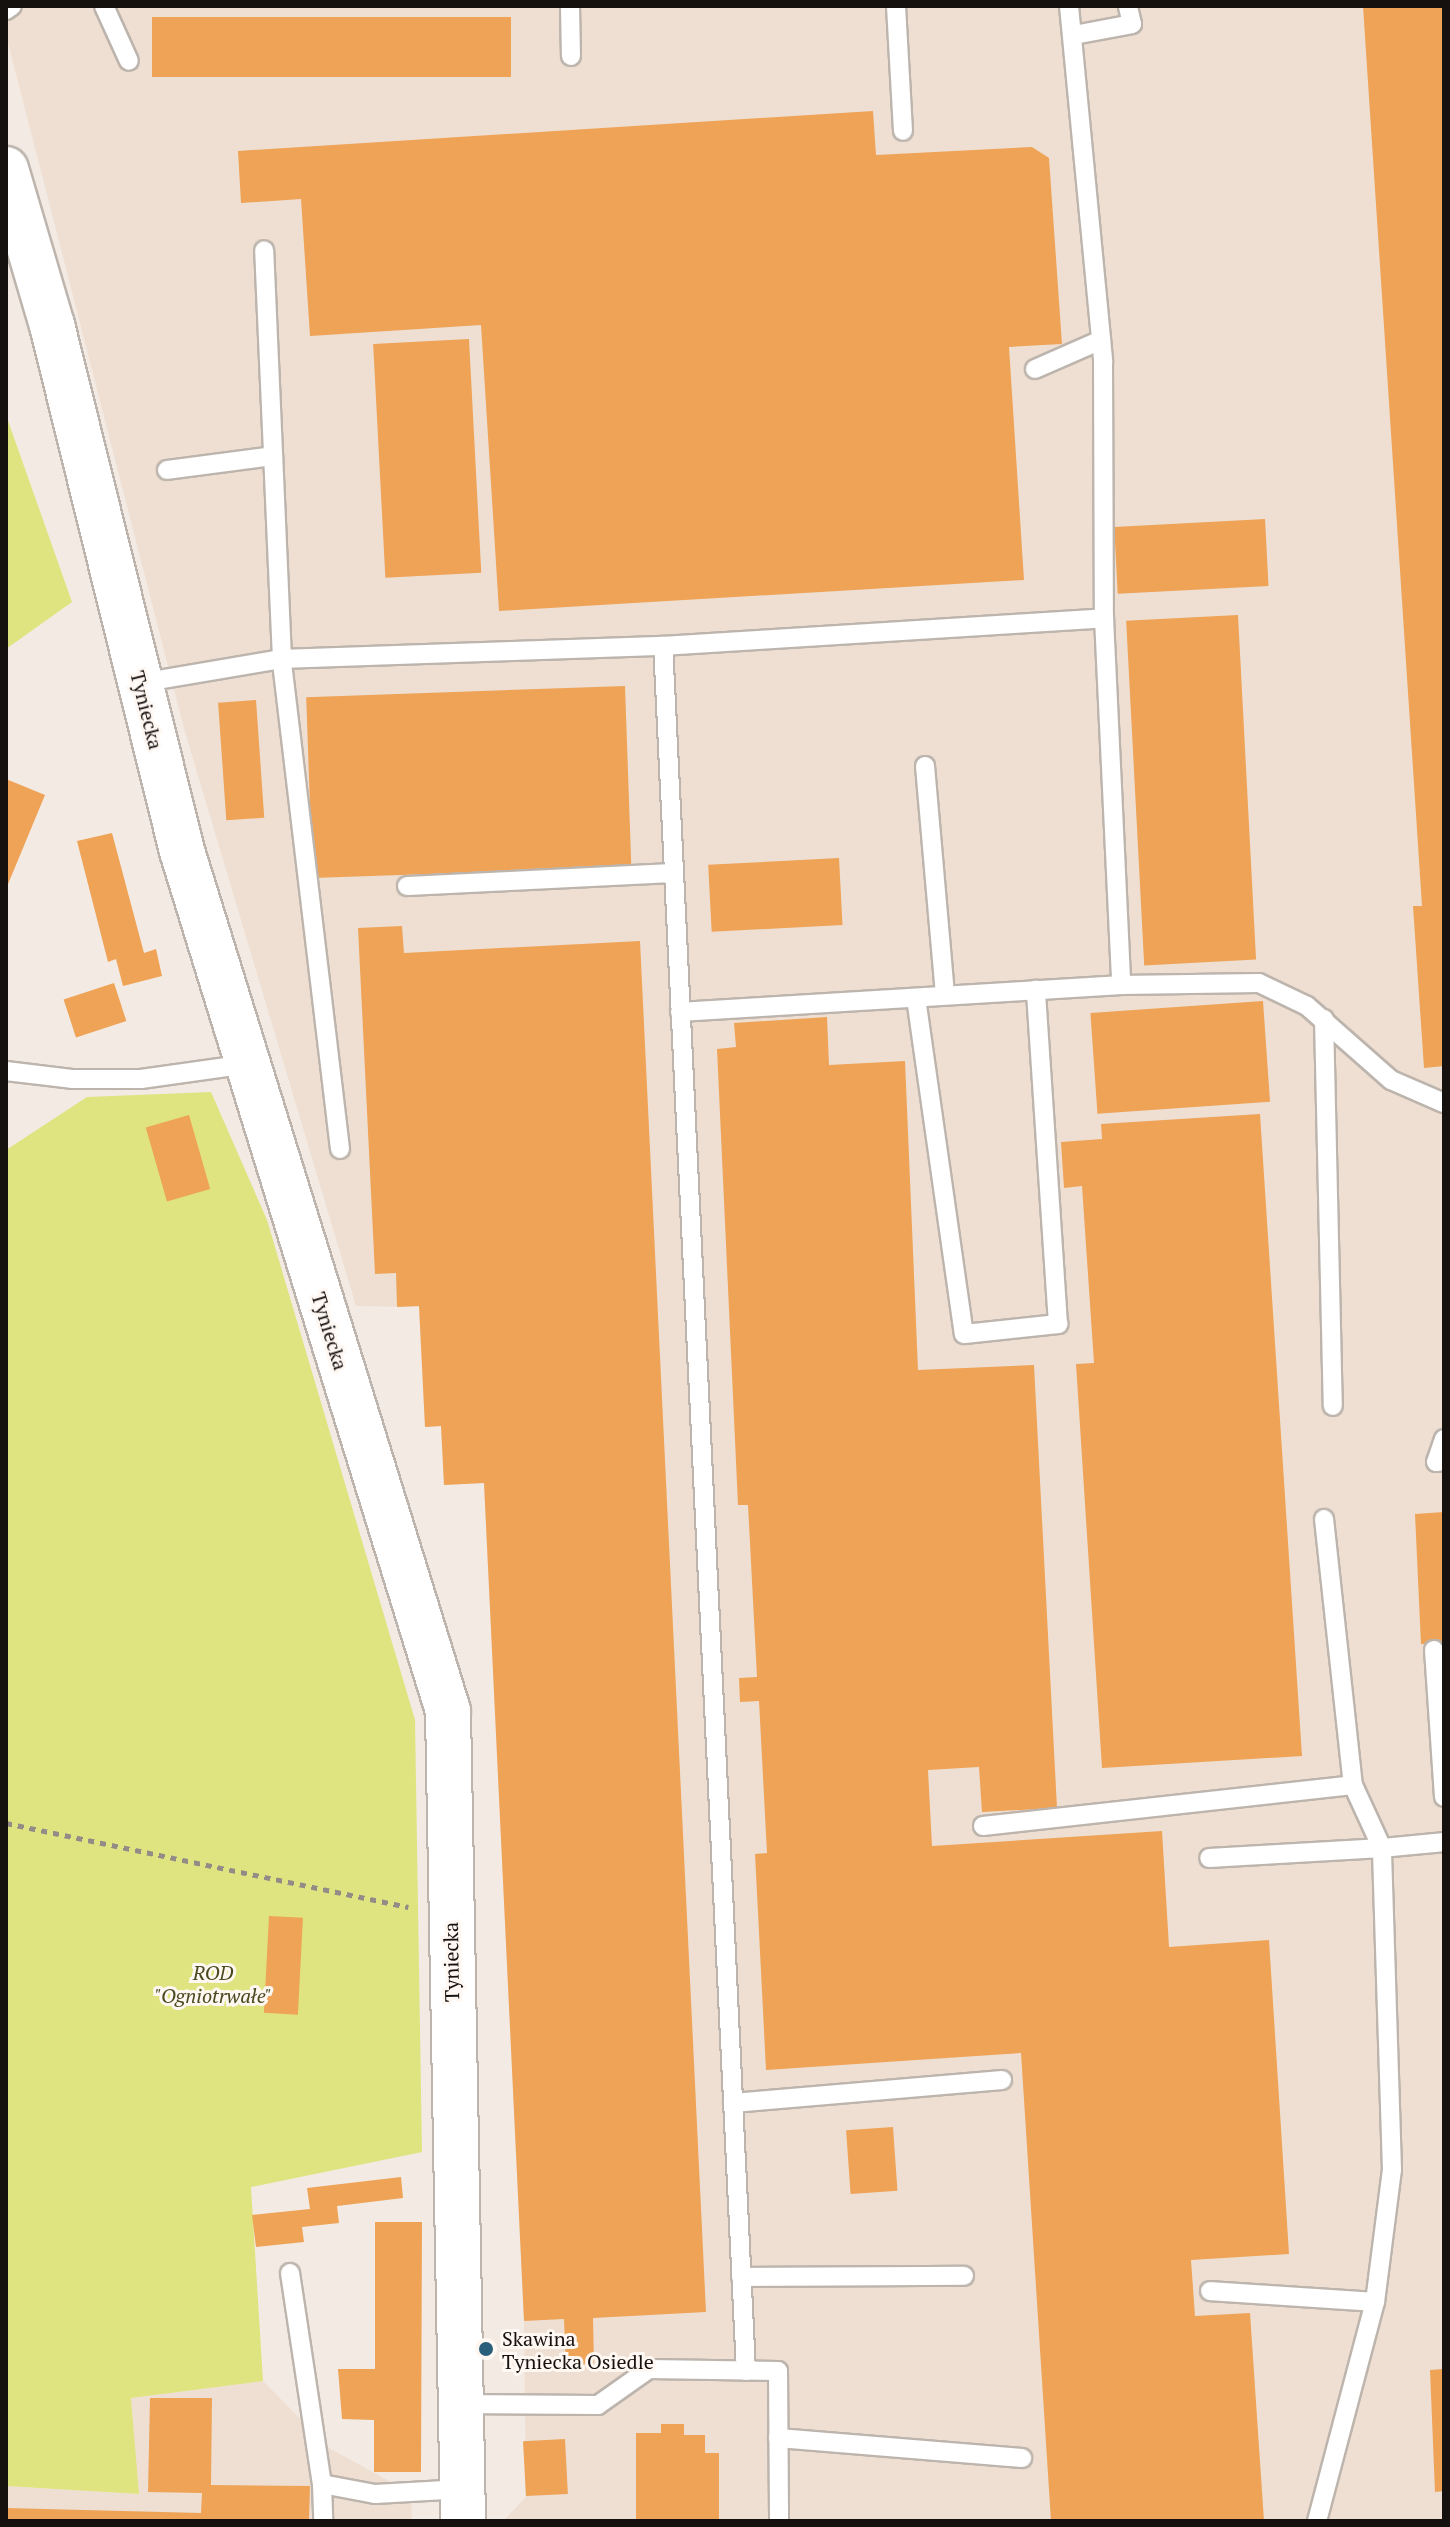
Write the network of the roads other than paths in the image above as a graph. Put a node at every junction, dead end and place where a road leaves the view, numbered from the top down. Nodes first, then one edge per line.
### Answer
1 (12, 6) edge
2 (104, 6) edge
3 (570, 6) edge
4 (896, 6) edge
5 (1069, 6) edge
6 (1128, 6) edge
7 (6, 10) edge
8 (1074, 35) junction
9 (571, 56) dead end
10 (129, 61) dead end
11 (903, 131) dead end
12 (6, 169) edge
13 (264, 250) dead end
14 (1101, 340) junction
15 (1035, 369) dead end
16 (273, 456) junction
17 (167, 470) dead end
18 (1104, 618) junction
19 (663, 646) junction
20 (282, 659) junction
21 (140, 683) junction
22 (925, 766) dead end
23 (674, 873) junction
24 (407, 886) dead end
25 (1121, 985) junction
26 (1036, 990) junction
27 (945, 995) junction
28 (916, 998) junction
29 (680, 1012) junction
30 (1324, 1019) junction
31 (248, 1064) junction
32 (6, 1071) edge
33 (1444, 1103) edge
34 (340, 1149) dead end
35 (1333, 1406) dead end
36 (1444, 1439) edge
37 (1444, 1461) edge
38 (1324, 1519) dead end
39 (1434, 1650) dead end
40 (1353, 1785) junction
41 (1444, 1797) edge
42 (983, 1826) dead end
43 (1444, 1842) edge
44 (1382, 1848) junction
45 (1209, 1858) dead end
46 (1002, 2080) dead end
47 (733, 2103) junction
48 (290, 2273) dead end
49 (964, 2276) dead end
50 (741, 2277) junction
51 (1210, 2291) dead end
52 (1375, 2302) junction
53 (746, 2371) junction
54 (459, 2404) junction
55 (778, 2438) junction
56 (1022, 2458) dead end
57 (322, 2484) junction
58 (463, 2505) edge
59 (323, 2521) edge
60 (779, 2521) edge
61 (1317, 2521) edge

1 - 7 lane
2 - 10 lane
3 - 9 lane
4 - 11 lane
5 - 8 lane
6 - 8 lane
8 - 14 lane
12 - 21 street, Tyniecka
13 - 16 lane
14 - 15 lane
14 - 18 lane
16 - 17 lane
16 - 20 lane
18 - 19 lane
18 - 25 lane
19 - 20 lane
19 - 23 lane
20 - 21 lane
20 - 34 lane
21 - 31 street, Tyniecka
22 - 27 lane
23 - 24 lane
23 - 29 lane
25 - 26 lane
25 - 30 lane
26 - 27 lane
26 - 28 lane
27 - 28 lane
28 - 29 lane
29 - 47 lane
30 - 33 lane
30 - 35 lane
31 - 32 lane
31 - 54 street, Tyniecka
36 - 37 lane
38 - 40 lane
39 - 41 lane
40 - 42 lane
40 - 44 lane
43 - 44 lane
44 - 45 lane
44 - 52 lane
46 - 47 lane
47 - 50 lane
48 - 57 lane
49 - 50 lane
50 - 53 lane
51 - 52 lane
52 - 61 lane
53 - 54 lane
53 - 55 lane
54 - 58 street, Tyniecka
55 - 56 lane
55 - 60 lane
57 - 58 lane
57 - 59 lane

